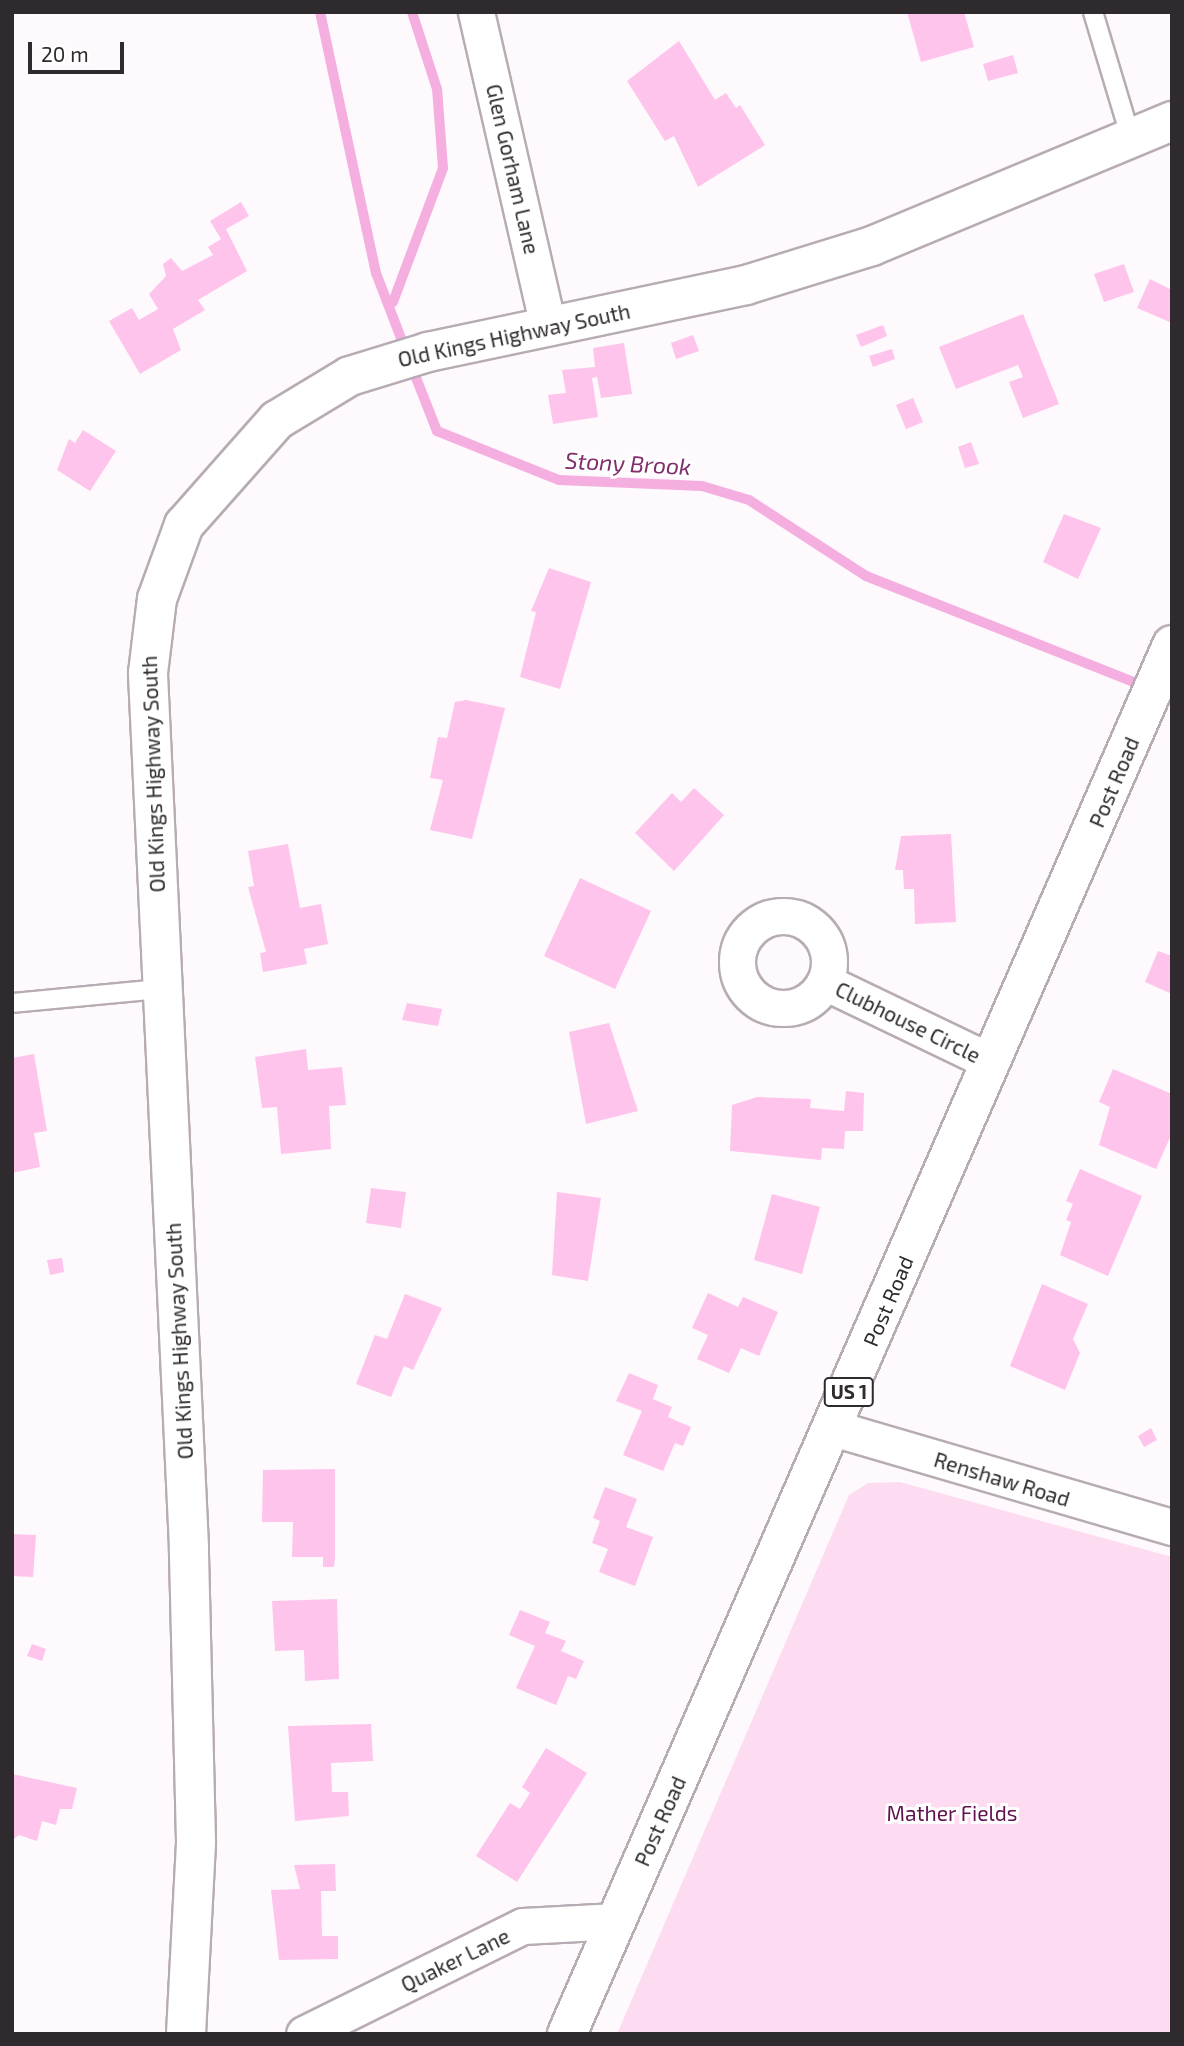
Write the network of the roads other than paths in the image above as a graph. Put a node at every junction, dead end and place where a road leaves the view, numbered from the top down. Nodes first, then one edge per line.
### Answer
1 (476, 12) edge
2 (1093, 12) edge
3 (1172, 121) edge
4 (1131, 139) junction
5 (548, 327) junction
6 (1166, 658) edge
7 (825, 982) dead end
8 (161, 989) junction
9 (12, 1003) edge
10 (991, 1062) junction
11 (833, 1428) junction
12 (1172, 1527) edge
13 (616, 1922) junction
14 (186, 2034) edge
15 (304, 2034) edge
16 (567, 2034) edge

1 - 5 street, Glen Gorham Lane
2 - 4 lane
3 - 4 street, Old Kings Highway South
4 - 5 street, Old Kings Highway South
5 - 8 street, Old Kings Highway South
6 - 10 street, Post Road / US 1
7 - 10 street, Clubhouse Circle
8 - 9 lane
8 - 14 street, Old Kings Highway South
10 - 11 street, Post Road / US 1
11 - 12 street, Renshaw Road
11 - 13 street, Post Road / US 1
13 - 15 street, Quaker Lane
13 - 16 street, Post Road / US 1

